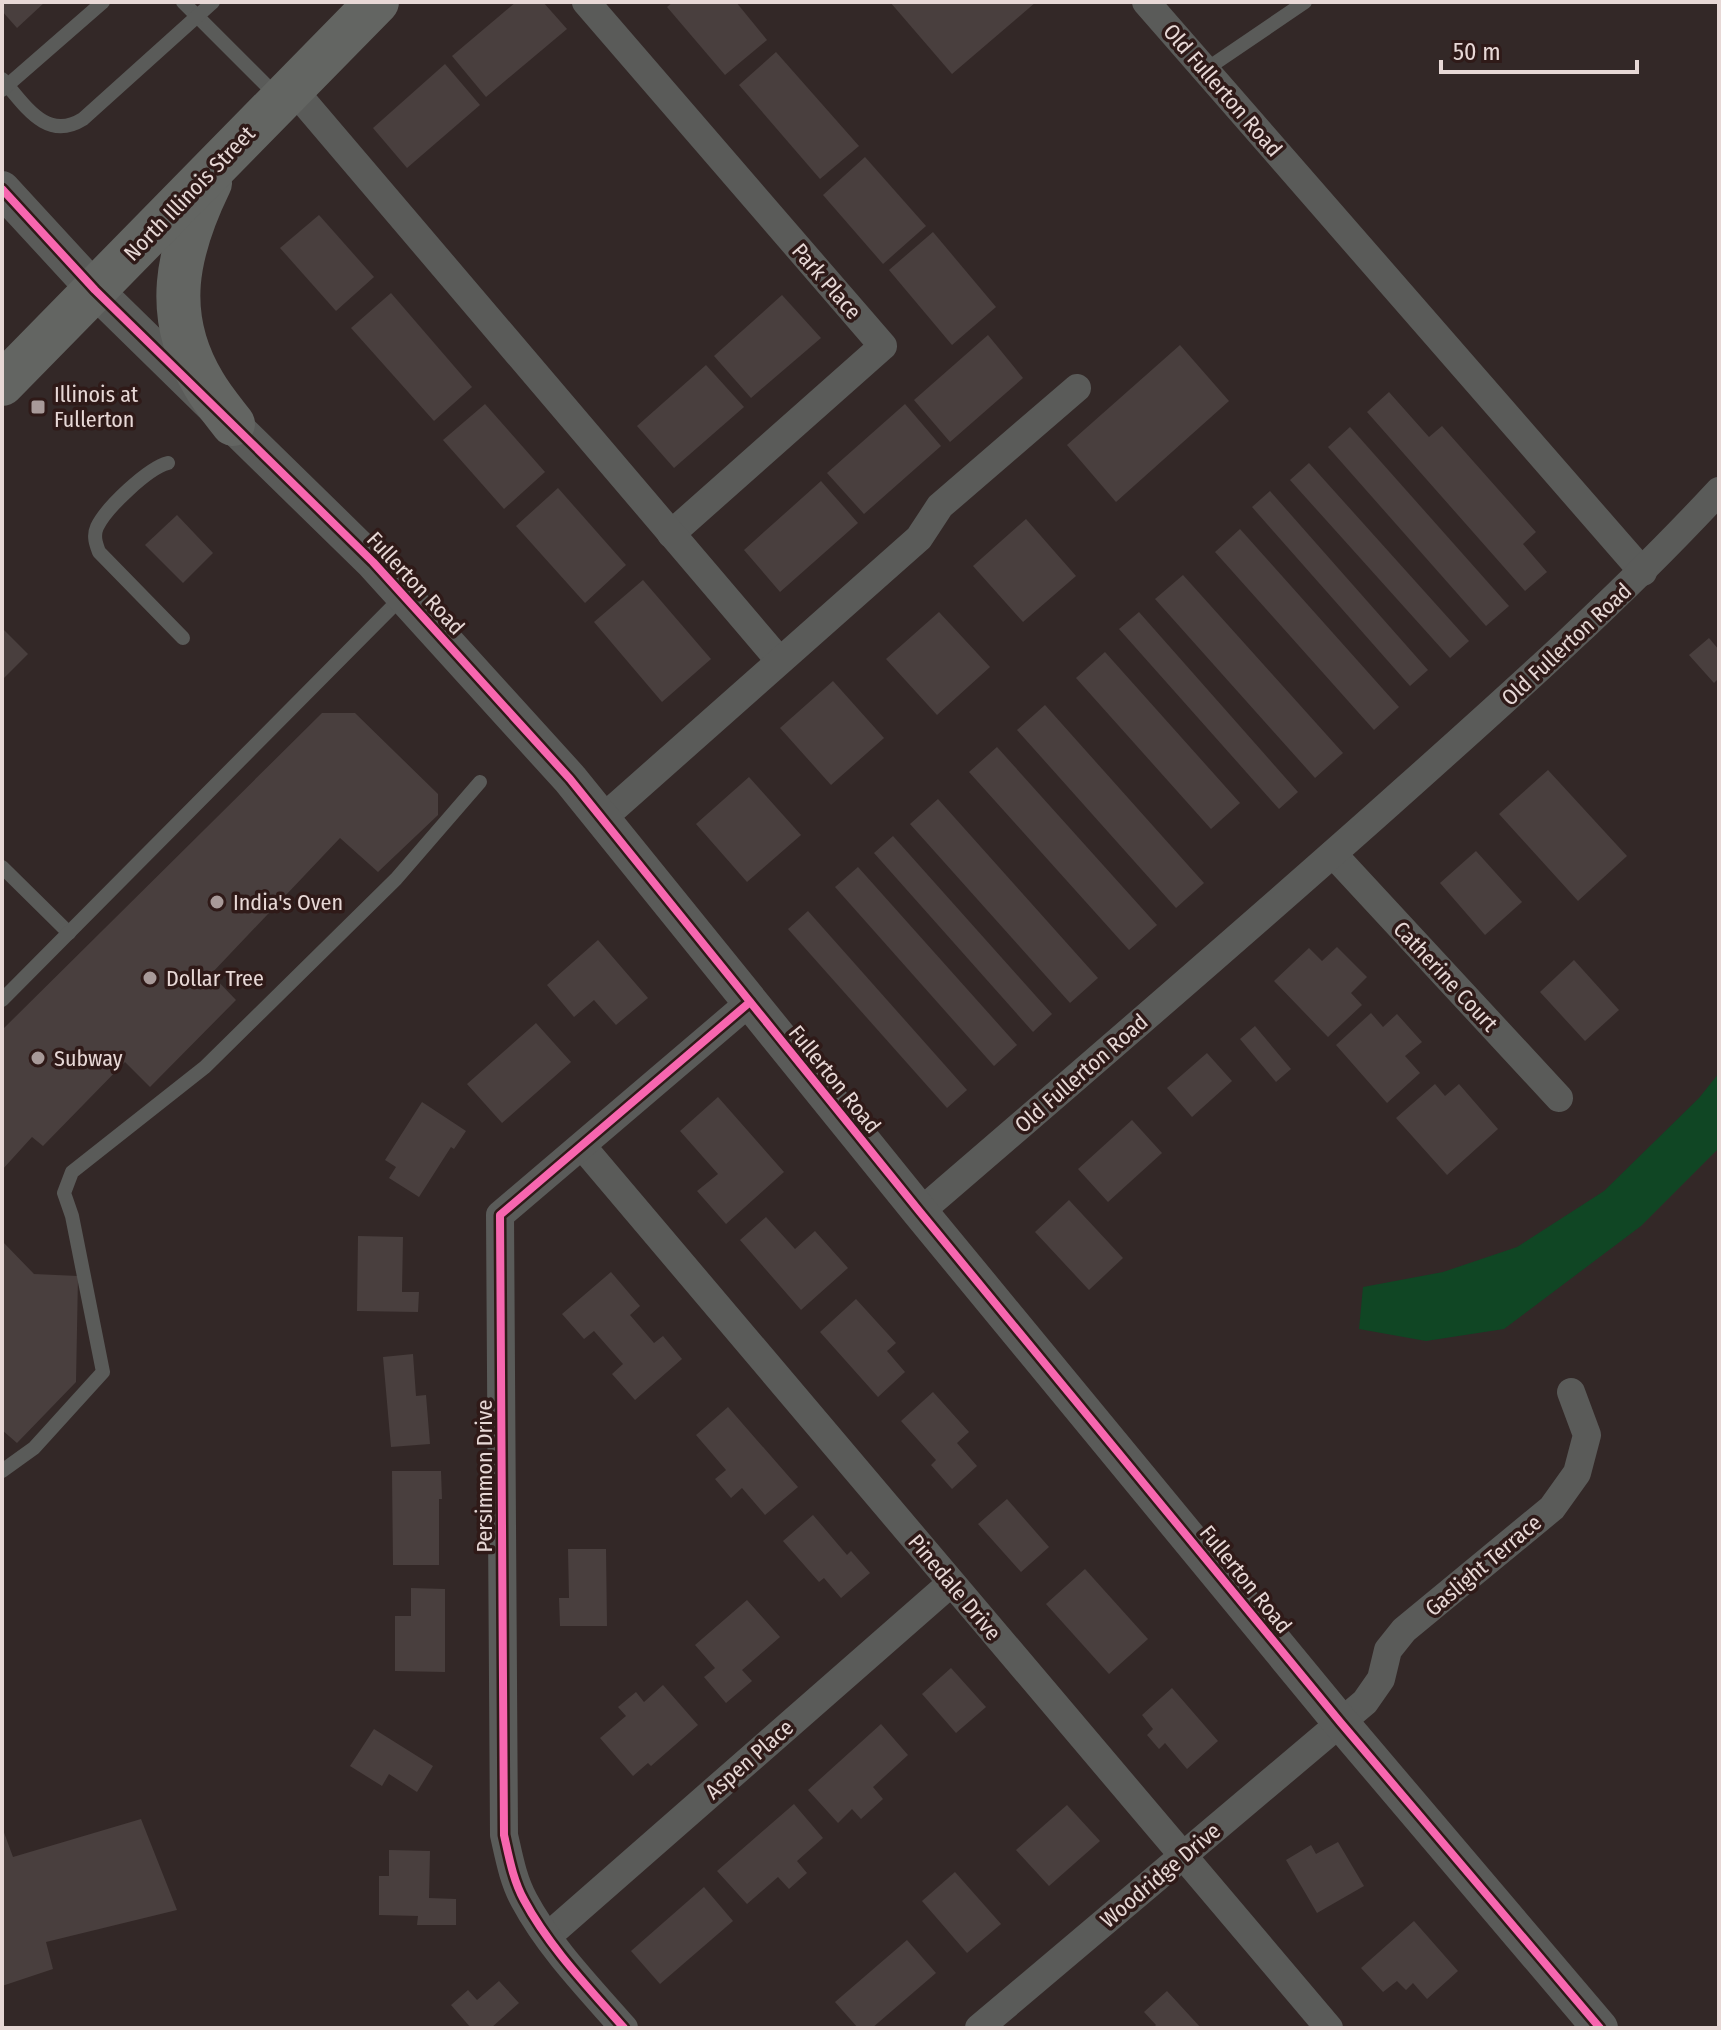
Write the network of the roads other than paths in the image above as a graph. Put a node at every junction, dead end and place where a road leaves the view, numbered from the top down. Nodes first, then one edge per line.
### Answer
1 (103, 2) edge
2 (183, 2) edge
3 (213, 2) edge
4 (377, 2) edge
5 (586, 2) edge
6 (1146, 2) edge
7 (1305, 2) edge
8 (196, 17) junction
9 (1205, 70) junction
10 (4, 85) edge
11 (286, 94) junction
12 (221, 161) junction
13 (2, 189) edge
14 (95, 290) junction
15 (2, 384) edge
16 (1077, 388) dead end
17 (233, 424) junction
18 (168, 463) dead end
19 (1719, 491) edge
20 (671, 534) junction
21 (1643, 572) junction
22 (403, 595) junction
23 (183, 638) dead end
24 (779, 660) junction
25 (480, 782) dead end
26 (603, 818) junction
27 (1333, 854) junction
28 (2, 867) edge
29 (69, 933) junction
30 (2, 1000) edge
31 (750, 1002) junction
32 (1559, 1098) dead end
33 (582, 1146) junction
34 (920, 1212) junction
35 (1571, 1392) dead end
36 (2, 1471) edge
37 (951, 1583) junction
38 (1341, 1723) junction
39 (1183, 1856) junction
40 (548, 1936) junction
41 (624, 2028) edge
42 (979, 2028) edge
43 (1329, 2028) edge
44 (1600, 2028) edge

1 - 10 lane
2 - 8 lane
3 - 8 lane
4 - 11 main road, North Illinois Street
5 - 20 street, Park Place
6 - 9 street, Old Fullerton Road
7 - 9 lane
8 - 10 lane
8 - 11 lane
9 - 21 street, Old Fullerton Road
11 - 12 main road, North Illinois Street
11 - 20 street
12 - 14 main road, North Illinois Street
12 - 17 main road
13 - 14 street, Fullerton Road
14 - 15 main road, North Illinois Street
14 - 17 street, Fullerton Road
16 - 24 street
17 - 22 street, Fullerton Road
18 - 23 lane
19 - 21 street
20 - 24 street
21 - 27 street, Old Fullerton Road
22 - 26 street, Fullerton Road
22 - 29 lane
24 - 26 street
25 - 36 lane
26 - 31 street, Fullerton Road
27 - 32 street, Catherine Court
27 - 34 street, Old Fullerton Road
28 - 29 lane
29 - 30 lane
31 - 33 street, Persimmon Drive
31 - 34 street, Fullerton Road
33 - 37 street, Pinedale Drive
33 - 40 street, Persimmon Drive
34 - 38 street, Fullerton Road
35 - 38 street, Gaslight Terrace
37 - 39 street, Pinedale Drive
37 - 40 street, Aspen Place
38 - 39 street, Woodridge Drive
38 - 44 street, Fullerton Road
39 - 42 street, Woodridge Drive
39 - 43 street, Pinedale Drive
40 - 41 street, Persimmon Drive

